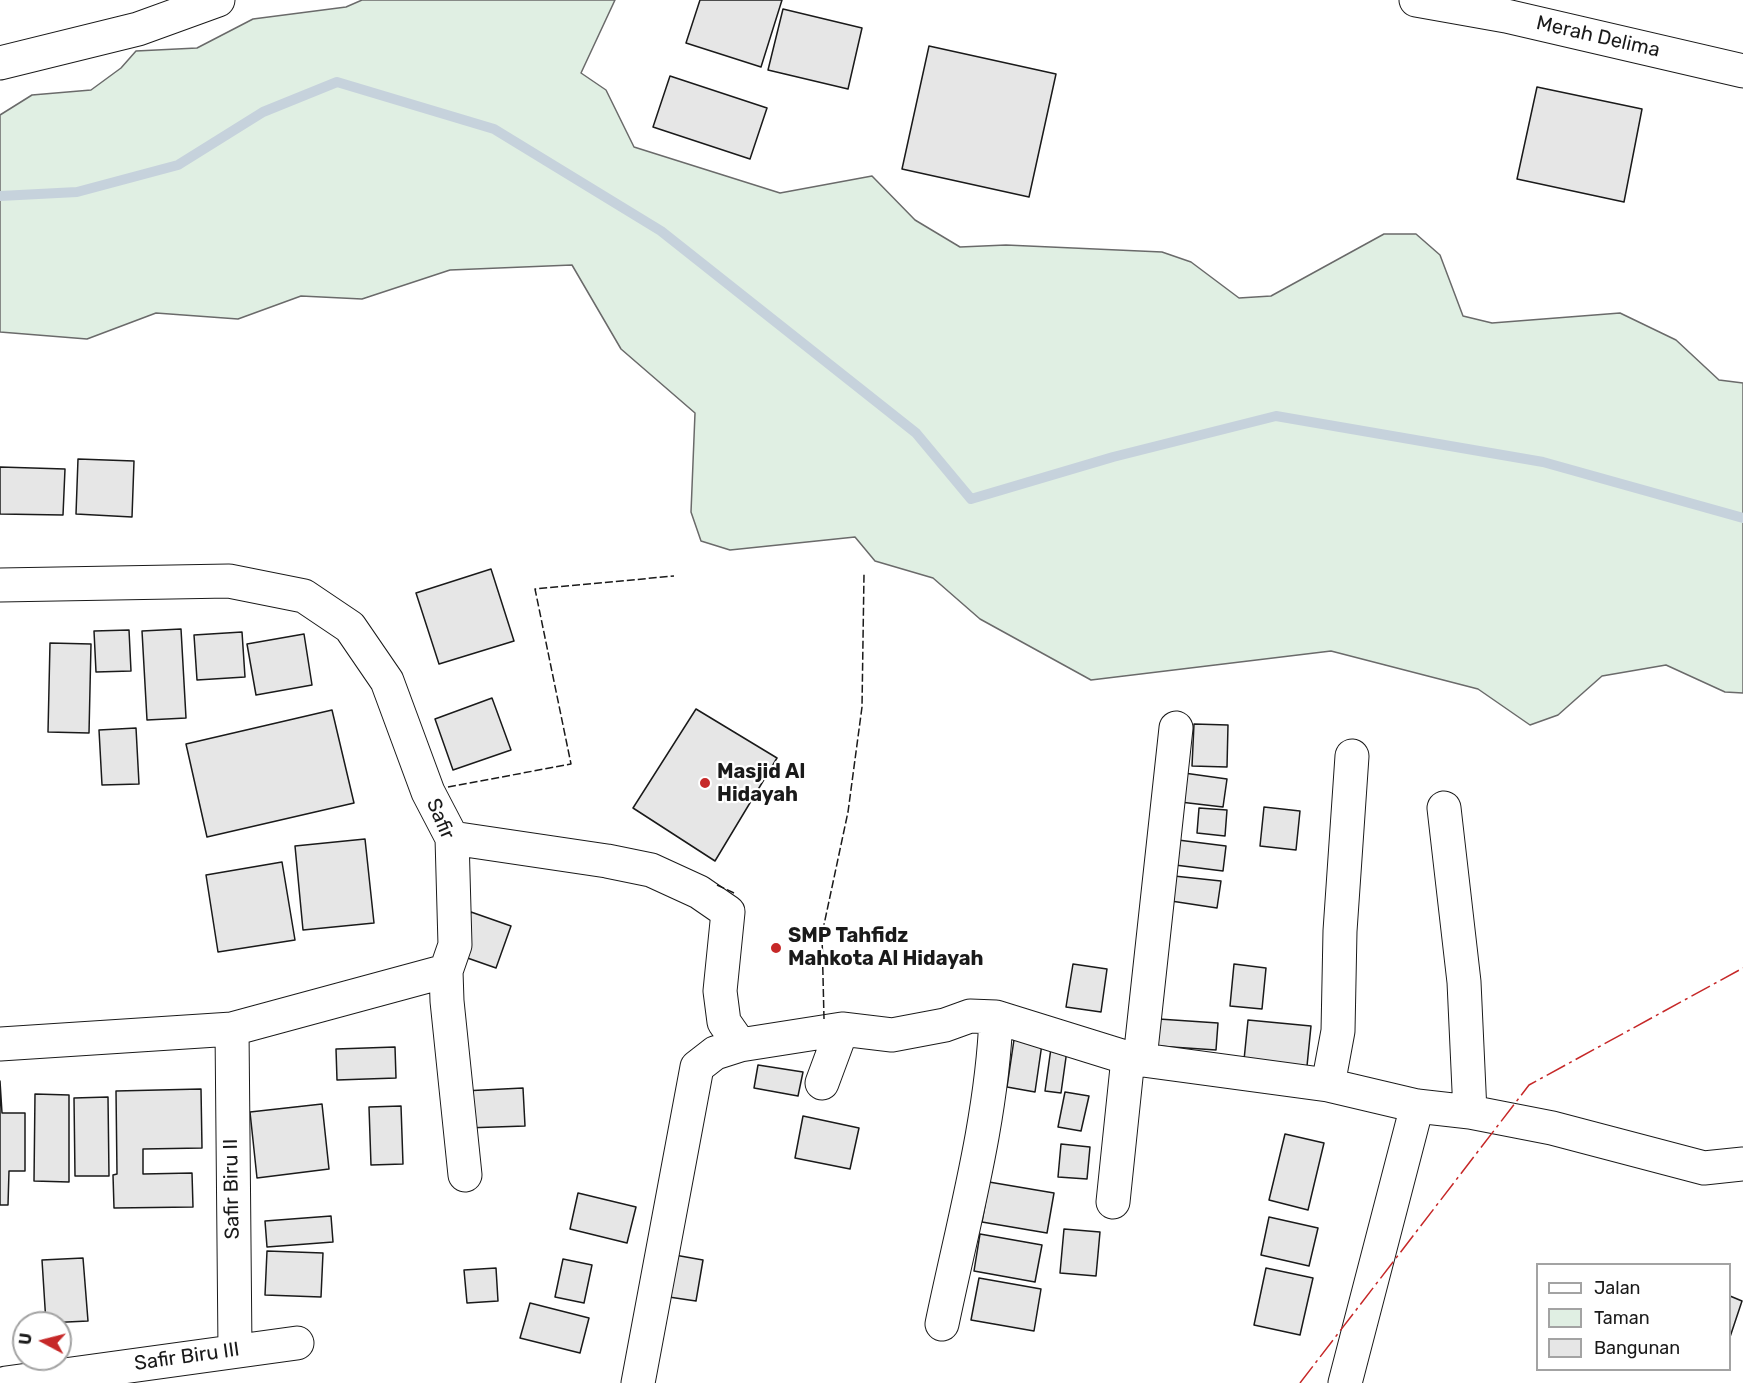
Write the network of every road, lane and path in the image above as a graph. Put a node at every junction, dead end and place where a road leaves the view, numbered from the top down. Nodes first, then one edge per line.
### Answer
1 (218, 0) edge
2 (1416, 0) edge
3 (0, 63) edge
4 (1743, 71) edge
5 (0, 585) edge
6 (1176, 728) dead end
7 (1352, 756) dead end
8 (1444, 808) dead end
9 (452, 838) junction
10 (446, 971) junction
11 (996, 1017) junction
12 (232, 1029) junction
13 (842, 1029) junction
14 (0, 1044) edge
15 (740, 1045) junction
16 (1134, 1059) junction
17 (822, 1083) dead end
18 (1328, 1084) junction
19 (1417, 1106) junction
20 (1470, 1112) junction
21 (1743, 1164) edge
22 (465, 1174) dead end
23 (1113, 1202) dead end
24 (942, 1324) dead end
25 (297, 1343) dead end
26 (235, 1350) junction
27 (6, 1383) edge
28 (638, 1383) edge
29 (1345, 1383) edge

1 - 3 street
2 - 4 street, Merah Delima
5 - 9 street, Safir
6 - 16 street
7 - 18 street
8 - 20 street
9 - 10 street, Safir
9 - 15 street
10 - 12 street
10 - 22 street
11 - 13 street
11 - 16 street
11 - 24 street
12 - 14 street
12 - 26 street, Safir Biru II
13 - 15 street
13 - 17 street
15 - 28 street
16 - 18 street
16 - 23 street
18 - 19 street
19 - 20 street
19 - 29 street
20 - 21 street
25 - 26 street, Safir Biru III
26 - 27 street, Safir Biru III

